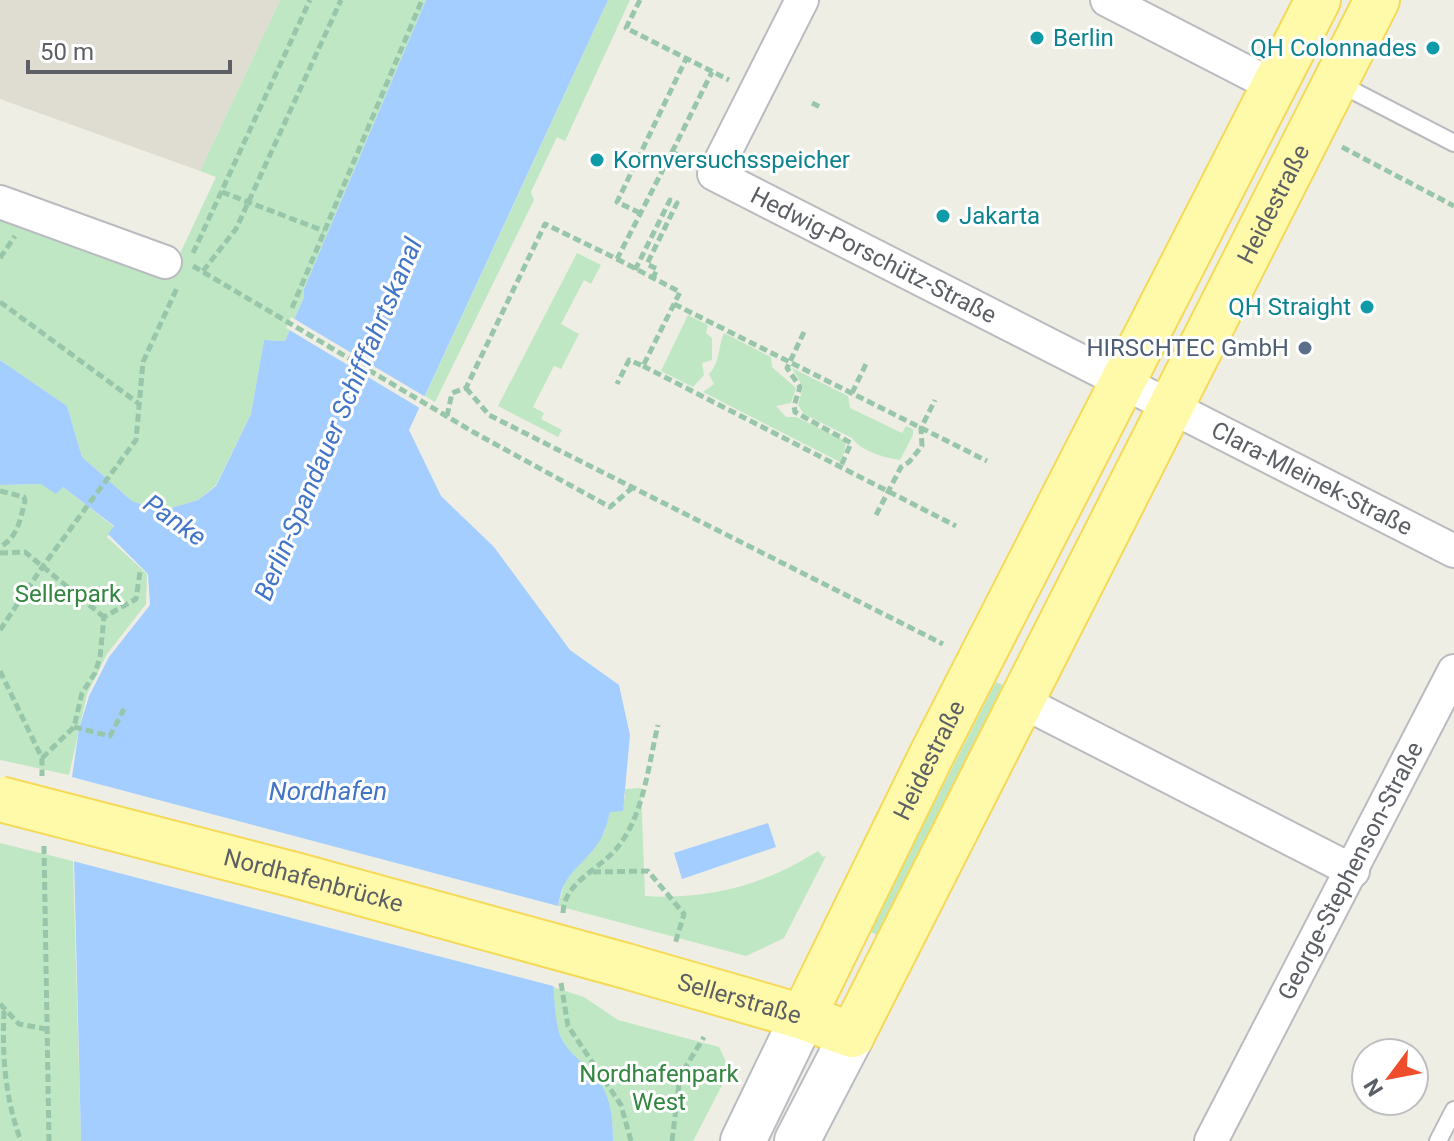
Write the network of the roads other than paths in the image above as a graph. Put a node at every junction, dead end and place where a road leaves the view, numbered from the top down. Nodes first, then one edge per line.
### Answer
1 (802, 0) edge
2 (1107, 0) edge
3 (1318, 0) edge
4 (1377, 0) edge
5 (1335, 82) junction
6 (1274, 86) junction
7 (1454, 143) edge
8 (0, 202) edge
9 (174, 270) road end
10 (1121, 383) junction
11 (1170, 408) junction
12 (1454, 551) edge
13 (1454, 671) edge
14 (1021, 701) junction
15 (0, 799) edge
16 (1353, 871) junction
17 (626, 966) joint
18 (803, 1017) junction
19 (852, 1035) junction
20 (1454, 1110) edge
21 (743, 1141) edge
22 (797, 1141) edge
23 (1211, 1141) edge
24 (1438, 1141) edge

1 - 10 street, Hedwig-Porschütz-Straße
2 - 6 street
3 - 6 main road, Heidestraße
4 - 5 main road, Heidestraße
5 - 7 lane
5 - 11 main road, Heidestraße
6 - 10 main road, Heidestraße
8 - 9 street
10 - 11 street
10 - 18 main road, Heidestraße
11 - 12 street, Clara-Mleinek-Straße
11 - 14 main road, Heidestraße
13 - 16 street, George-Stephenson-Straße
14 - 16 street
14 - 19 main road, Heidestraße
15 - 17 main road, Nordhafenbrücke, bridge
16 - 23 street, George-Stephenson-Straße
17 - 18 main road, Sellerstraße
18 - 19 main road, Sellerstraße
18 - 21 main road, Heidestraße
19 - 22 main road, Heidestraße
20 - 24 lane

